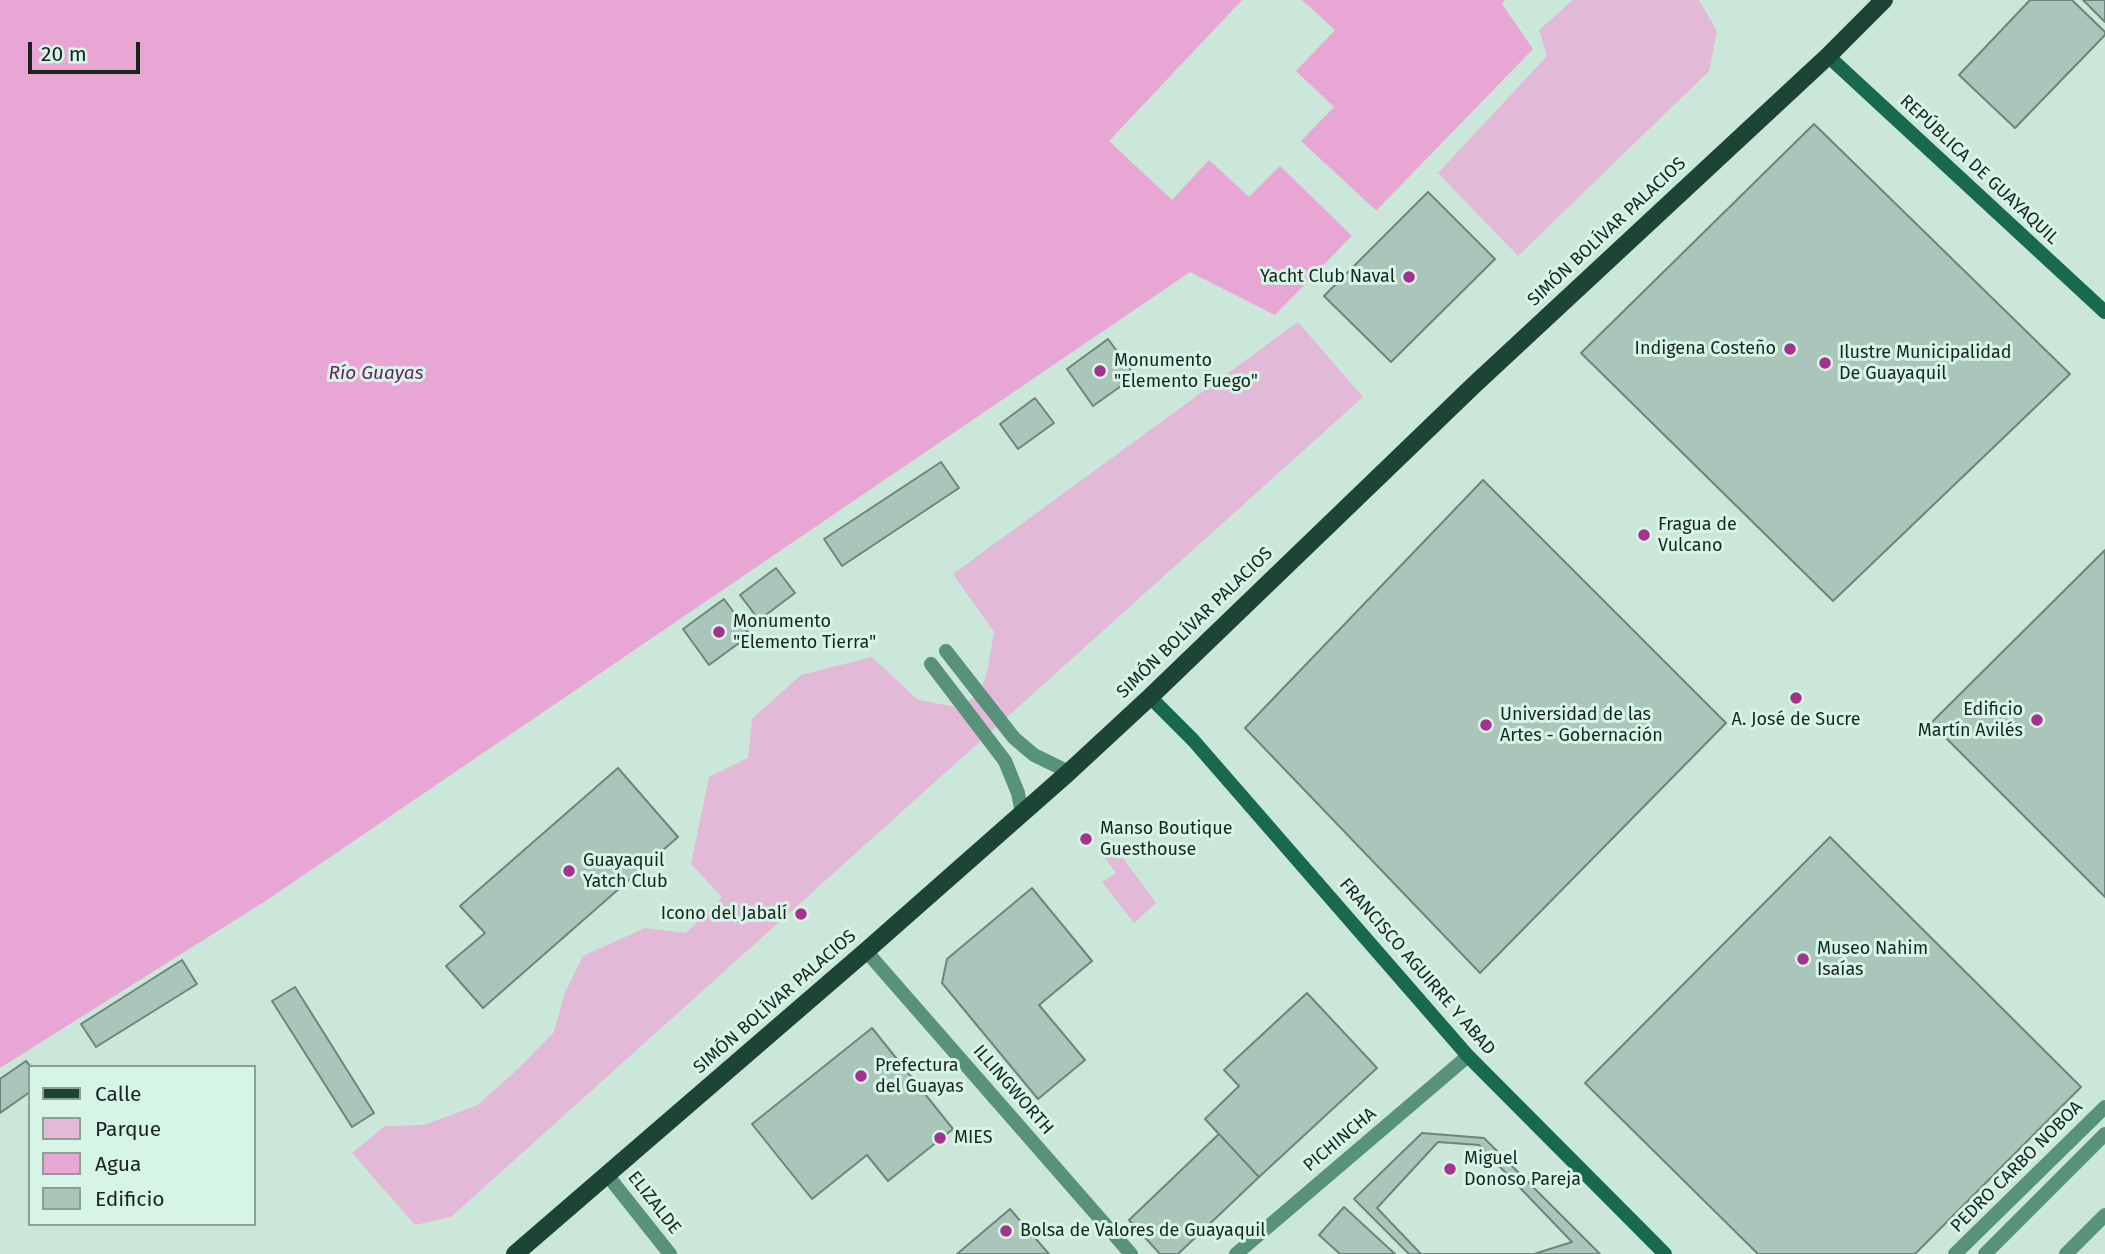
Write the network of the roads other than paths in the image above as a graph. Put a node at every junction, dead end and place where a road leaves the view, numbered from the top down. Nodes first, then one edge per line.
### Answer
1 (1884, 0) edge
2 (1828, 55) junction
3 (2105, 312) edge
4 (946, 651) dead end
5 (931, 664) dead end
6 (1150, 697) junction
7 (1069, 772) junction
8 (1022, 813) junction
9 (866, 951) junction
10 (1468, 1056) junction
11 (2105, 1107) edge
12 (2105, 1134) edge
13 (608, 1175) junction
14 (2105, 1215) edge
15 (515, 1254) edge
16 (670, 1254) edge
17 (1131, 1254) edge
18 (1236, 1254) edge
19 (1665, 1254) edge
20 (1955, 1254) edge
21 (1985, 1254) edge
22 (2066, 1254) edge

1 - 2 main road, SIMÓN BOLÍVAR PALACIOS
2 - 3 street, REPÚBLICA DE GUAYAQUIL
2 - 6 main road, SIMÓN BOLÍVAR PALACIOS
4 - 7 street
5 - 8 street
6 - 7 main road, SIMÓN BOLÍVAR PALACIOS
6 - 10 street, FRANCISCO AGUIRRE Y ABAD
7 - 8 main road, SIMÓN BOLÍVAR PALACIOS
8 - 9 main road, SIMÓN BOLÍVAR PALACIOS
9 - 13 main road, SIMÓN BOLÍVAR PALACIOS
9 - 17 street, ILLINGWORTH
10 - 18 street, PICHINCHA
10 - 19 street, FRANCISCO AGUIRRE Y ABAD
11 - 20 street, PEDRO CARBO NOBOA
12 - 21 street
13 - 15 main road, SIMÓN BOLÍVAR PALACIOS
13 - 16 street, ELIZALDE
14 - 22 street

